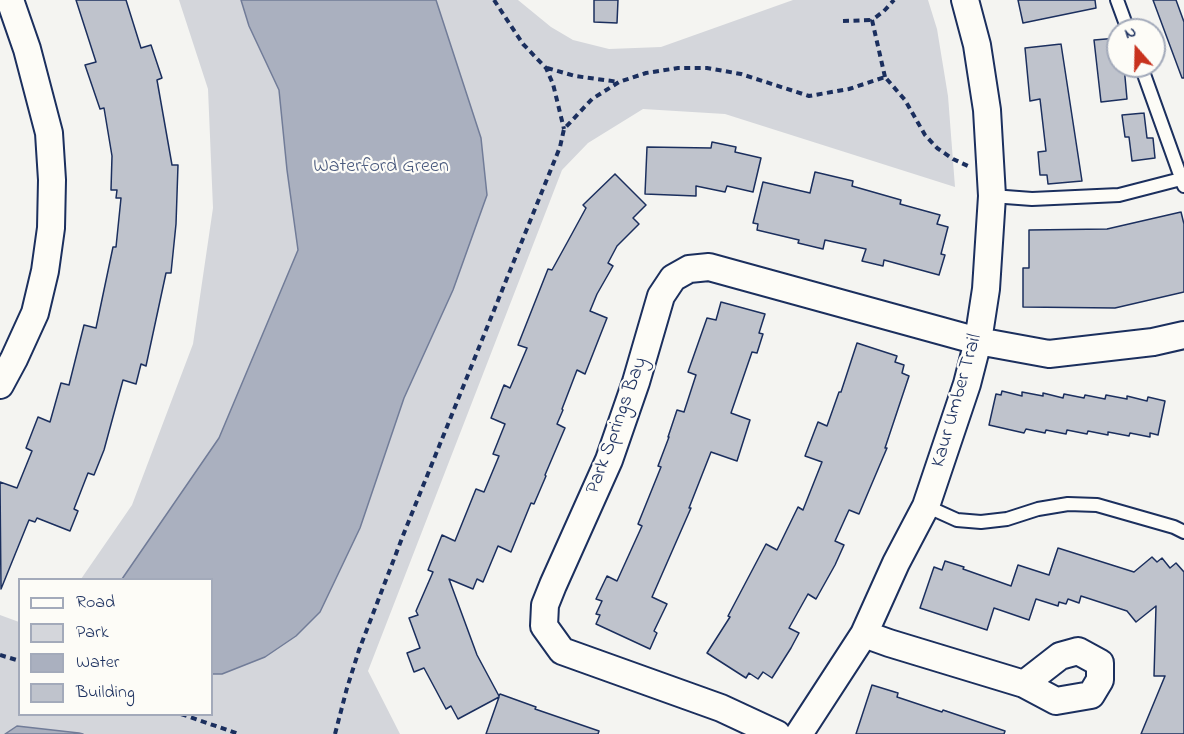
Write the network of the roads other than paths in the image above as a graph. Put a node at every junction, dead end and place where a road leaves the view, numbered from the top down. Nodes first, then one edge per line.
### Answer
1 (10, 0) edge
2 (965, 0) edge
3 (1117, 0) edge
4 (1124, 18) edge
5 (1145, 78) edge
6 (1183, 183) edge
7 (992, 196) junction
8 (1184, 335) edge
9 (978, 340) junction
10 (0, 385) edge
11 (926, 506) junction
12 (1184, 532) edge
13 (864, 634) junction
14 (1024, 684) dead end
15 (777, 734) edge
16 (799, 734) edge

1 - 10 street
2 - 7 street, Kaur Umber Trail
3 - 4 lane
5 - 6 lane
6 - 7 lane
7 - 9 street, Kaur Umber Trail
8 - 9 street, Park Springs Bay
9 - 11 street, Kaur Umber Trail
9 - 15 street, Park Springs Bay
11 - 12 lane
11 - 13 street, Kaur Umber Trail
13 - 14 street
13 - 16 street, Kaur Umber Trail

